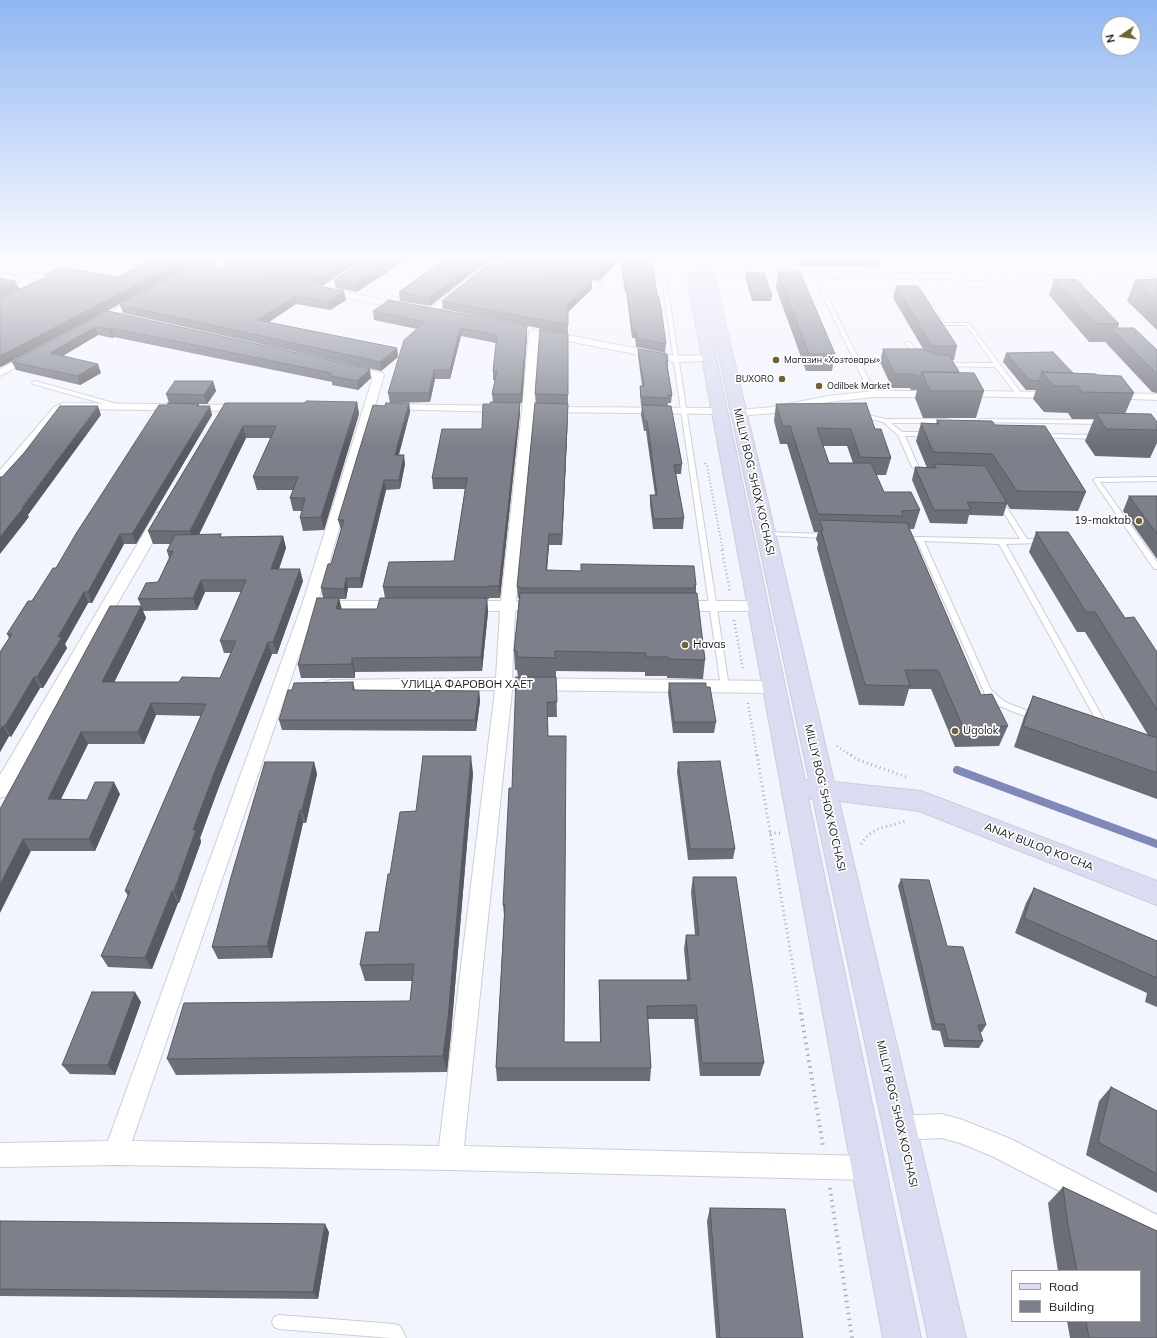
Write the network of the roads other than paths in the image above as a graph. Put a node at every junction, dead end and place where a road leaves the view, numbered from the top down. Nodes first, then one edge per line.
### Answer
1 (99, 320) edge
2 (670, 320) edge
3 (710, 320) joint
4 (837, 320) edge
5 (941, 320) edge
6 (82, 329) edge
7 (908, 343) dead end
8 (41, 351) edge
9 (709, 358) junction
10 (675, 359) junction
11 (921, 360) edge
12 (934, 365) edge
13 (998, 365) junction
14 (340, 366) edge
15 (0, 373) edge
16 (35, 383) dead end
17 (873, 394) junction
18 (1019, 394) junction
19 (1065, 395) edge
20 (1103, 396) edge
21 (1157, 398) edge
22 (365, 407) junction
23 (123, 408) junction
24 (254, 408) edge
25 (224, 409) junction
26 (520, 410) junction
27 (684, 410) junction
28 (772, 410) junction
29 (729, 412) junction
30 (802, 412) edge
31 (852, 414) edge
32 (885, 421) junction
33 (955, 421) edge
34 (978, 421) edge
35 (216, 422) edge
36 (1110, 422) edge
37 (901, 434) junction
38 (933, 434) edge
39 (1037, 436) edge
40 (1100, 437) dead end
41 (933, 474) edge
42 (0, 478) edge
43 (1157, 479) edge
44 (995, 494) edge
45 (168, 504) edge
46 (766, 534) junction
47 (834, 536) edge
48 (904, 539) edge
49 (919, 539) junction
50 (1052, 541) edge
51 (1001, 542) junction
52 (1025, 542) junction
53 (1157, 567) edge
54 (309, 605) junction
55 (412, 606) edge
56 (452, 606) edge
57 (508, 606) junction
58 (531, 606) edge
59 (666, 606) edge
60 (713, 606) junction
61 (758, 606) junction
62 (504, 684) junction
63 (297, 686) junction
64 (725, 687) junction
65 (774, 687) junction
66 (1041, 718) edge
67 (1108, 735) edge
68 (809, 789) junction
69 (0, 791) edge
70 (1157, 893) edge
71 (900, 1128) junction
72 (116, 1153) junction
73 (0, 1154) edge
74 (450, 1158) junction
75 (868, 1168) junction
76 (1157, 1229) edge
77 (279, 1322) dead end
78 (399, 1338) edge
79 (902, 1338) edge
80 (947, 1338) edge

1 - 6 street
2 - 10 lane
3 - 9 main road, MILLIY BOG‘ SHOX KO‘CHASI
3 - 29 main road, MILLIY BOG‘ SHOX KO‘CHASI
4 - 17 lane
5 - 13 lane
7 - 11 lane
8 - 15 street
9 - 10 street
9 - 29 main road, MILLIY BOG‘ SHOX KO‘CHASI
10 - 26 street
10 - 27 lane
12 - 13 lane
13 - 18 lane
14 - 22 street
16 - 23 lane
17 - 18 street
17 - 28 street
18 - 19 street
20 - 21 street
22 - 26 street
22 - 54 street
23 - 25 street
23 - 42 street
24 - 25 street
25 - 35 street
26 - 27 street
26 - 57 street
27 - 29 street
27 - 60 lane
28 - 29 street
28 - 30 lane
29 - 46 main road, MILLIY BOG‘ SHOX KO‘CHASI
29 - 61 main road, MILLIY BOG‘ SHOX KO‘CHASI
31 - 32 lane
32 - 33 lane
32 - 37 lane
34 - 36 lane
37 - 38 lane
37 - 41 lane
39 - 40 lane
43 - 53 lane
44 - 52 lane
45 - 69 street
46 - 47 lane
46 - 68 main road, MILLIY BOG‘ SHOX KO‘CHASI
48 - 49 lane
49 - 51 lane
49 - 66 lane
50 - 52 lane
51 - 52 lane
51 - 67 lane
54 - 55 street
54 - 63 street
56 - 57 street
57 - 58 street
57 - 62 street
59 - 60 street
60 - 61 street
60 - 64 lane
61 - 65 main road, MILLIY BOG‘ SHOX KO‘CHASI
62 - 63 street, УЛИЦА ФАРОВОН ХАЁТ
62 - 64 street, УЛИЦА ФАРОВОН ХАЁТ
62 - 74 street
63 - 72 street
64 - 65 street, УЛИЦА ФАРОВОН ХАЁТ
65 - 68 main road, MILLIY BOG‘ SHOX KO‘CHASI
68 - 70 main road, ANAY BULOQ KO'CHA
68 - 71 main road, MILLIY BOG‘ SHOX KO‘CHASI
68 - 75 main road, MILLIY BOG‘ SHOX KO‘CHASI
71 - 76 street
71 - 80 main road, MILLIY BOG‘ SHOX KO‘CHASI
72 - 73 street
72 - 74 street
74 - 75 street
75 - 79 main road, MILLIY BOG‘ SHOX KO‘CHASI
77 - 78 lane

